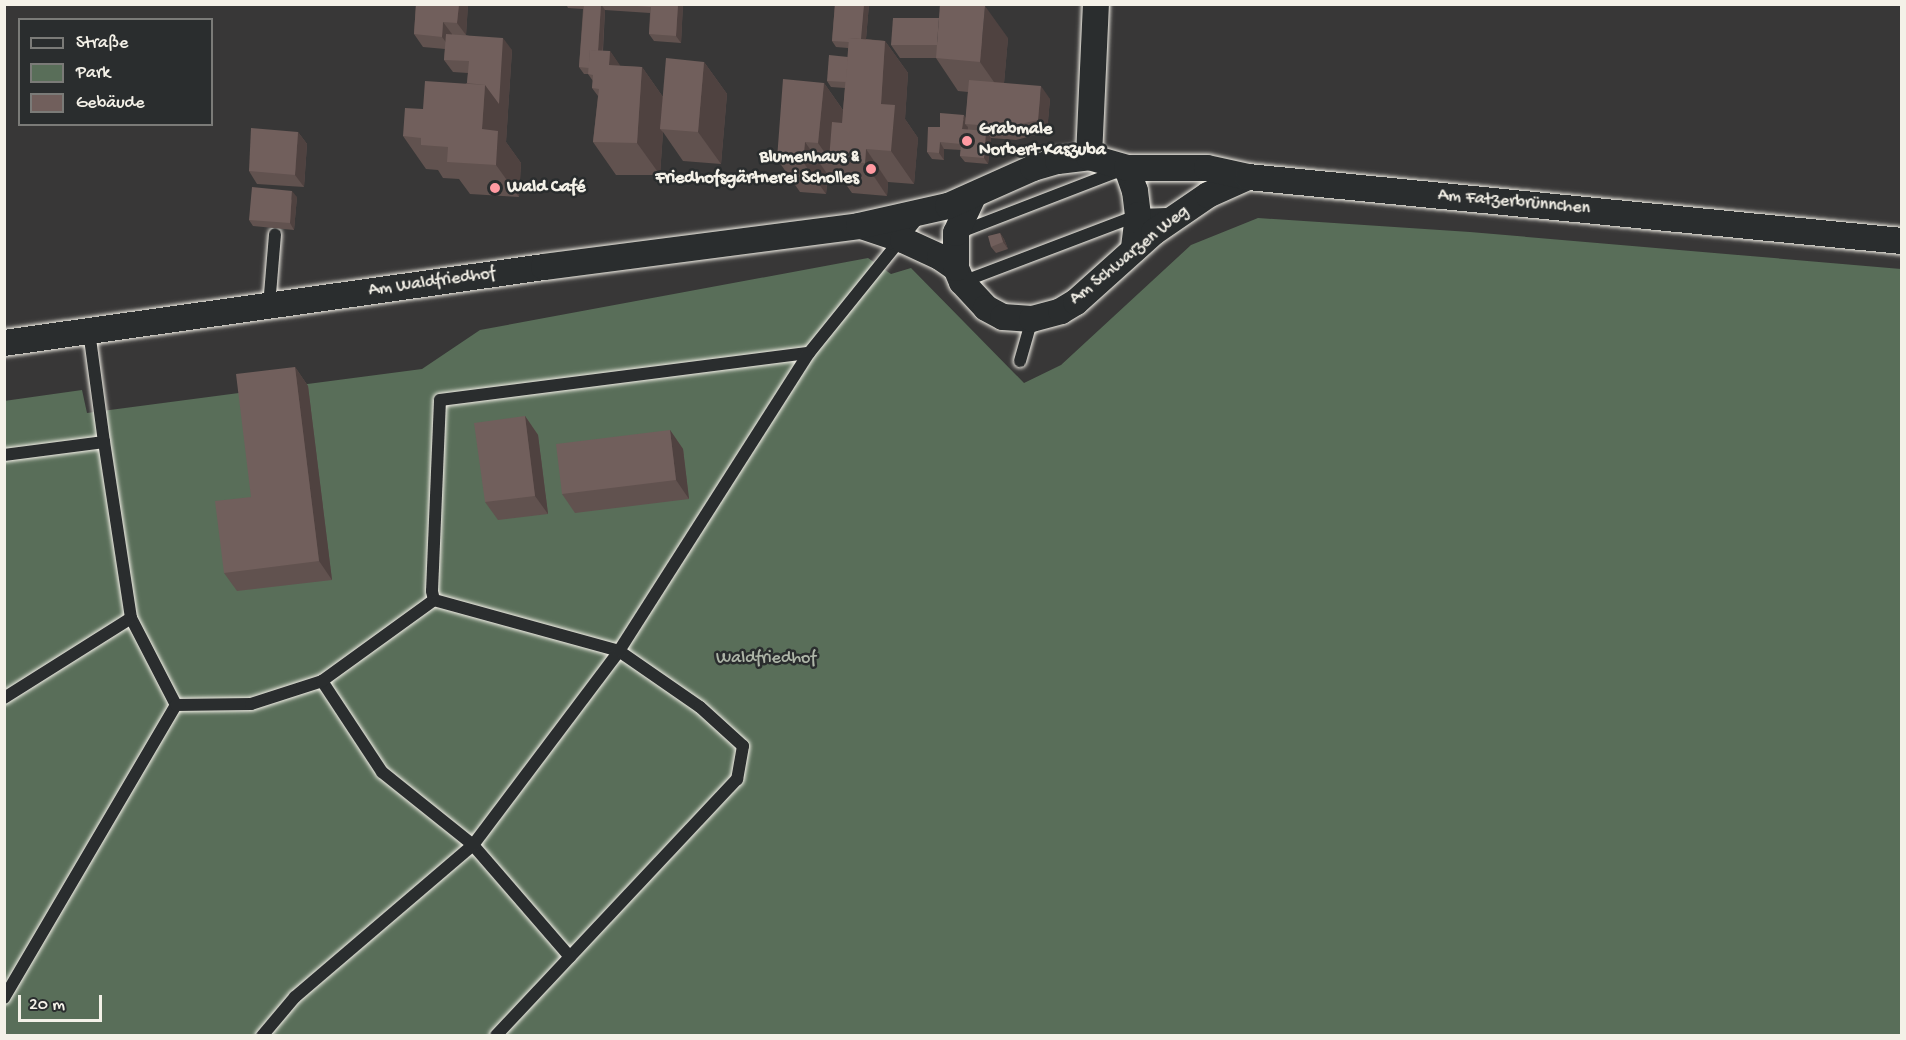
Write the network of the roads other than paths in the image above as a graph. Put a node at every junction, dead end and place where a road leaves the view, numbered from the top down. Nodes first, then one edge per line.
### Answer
1 (1096, 4) edge
2 (1089, 157) junction
3 (1128, 168) junction
4 (1248, 177) junction
5 (973, 197) junction
6 (922, 213) junction
7 (1181, 213) junction
8 (1138, 215) junction
9 (859, 226) junction
10 (956, 233) junction
11 (275, 234) dead end
12 (903, 240) junction
13 (1902, 241) edge
14 (1134, 250) junction
15 (958, 275) junction
16 (269, 306) junction
17 (1032, 319) junction
18 (89, 331) junction
19 (4, 343) edge
20 (809, 353) junction
21 (1020, 361) dead end
22 (104, 442) junction
23 (4, 455) edge
24 (434, 600) junction
25 (131, 618) junction
26 (619, 651) junction
27 (322, 681) junction
28 (4, 698) edge
29 (176, 705) junction
30 (473, 845) junction
31 (570, 957) junction
32 (4, 998) edge
33 (261, 1035) edge
34 (496, 1035) edge

1 - 2 street
2 - 3 street
2 - 5 street
3 - 4 street, Am Fatzerbrünnchen
3 - 8 street
3 - 10 lane
4 - 7 street, Am Schwarzen Weg
4 - 13 street, Am Fatzerbrünnchen
5 - 6 street
5 - 10 street
6 - 9 street
6 - 12 lane
7 - 8 lane
7 - 14 street, Am Schwarzen Weg
8 - 14 street
8 - 15 lane
9 - 12 street, Am Schwarzen Weg
9 - 16 street, Am Waldfriedhof
10 - 15 street
11 - 16 lane
12 - 15 street, Am Schwarzen Weg
12 - 20 lane
14 - 17 street, Am Schwarzen Weg
15 - 17 street, Am Schwarzen Weg
16 - 18 street, Am Waldfriedhof
17 - 21 lane
18 - 19 street, Am Waldfriedhof
18 - 22 lane
20 - 24 lane
20 - 26 lane
22 - 23 lane
22 - 25 lane
24 - 26 lane
24 - 27 lane
25 - 28 lane
25 - 29 lane
26 - 30 lane
26 - 31 lane
27 - 29 lane
27 - 30 lane
29 - 32 lane
30 - 31 lane
30 - 33 lane
31 - 34 lane

